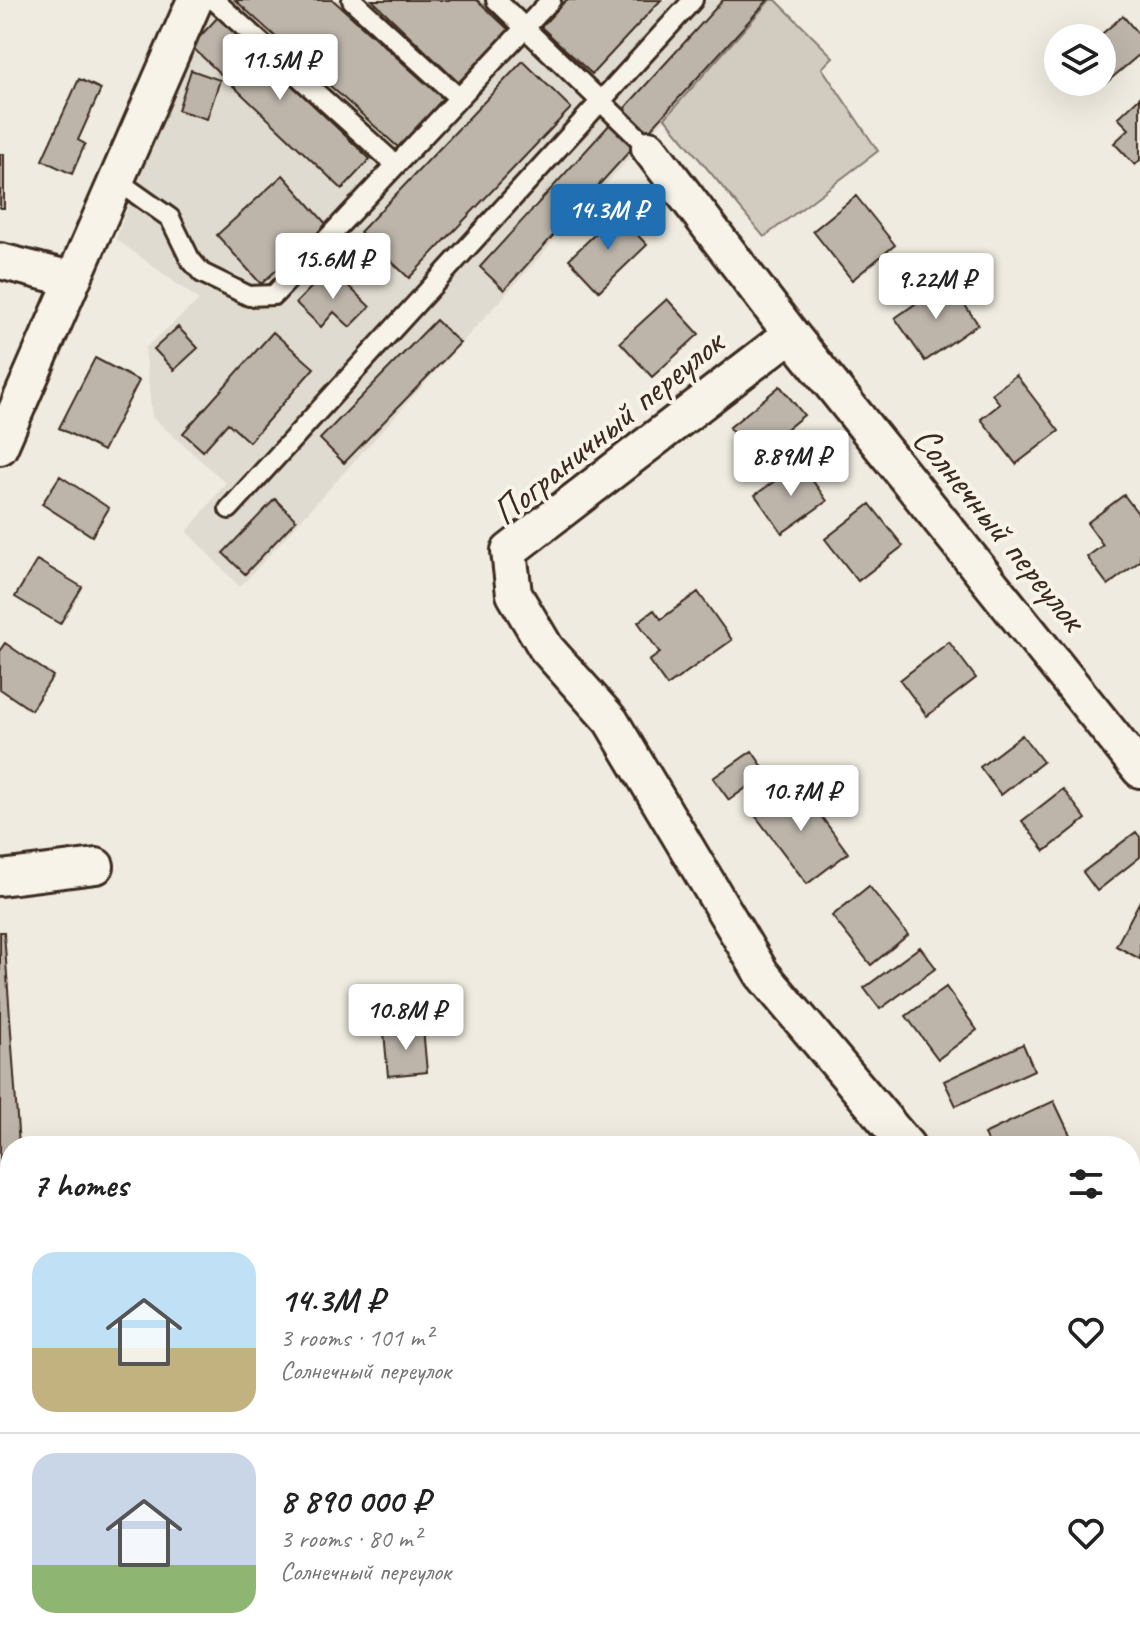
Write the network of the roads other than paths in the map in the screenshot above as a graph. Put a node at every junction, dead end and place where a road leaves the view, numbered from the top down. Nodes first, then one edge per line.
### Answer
1 (195, 0) edge
2 (214, 0) edge
3 (352, 0) edge
4 (496, 0) edge
5 (551, 0) edge
6 (693, 0) edge
7 (526, 28) junction
8 (459, 98) junction
9 (601, 98) junction
10 (649, 148) joint
11 (396, 165) junction
12 (115, 179) junction
13 (0, 261) edge
14 (71, 279) junction
15 (791, 334) junction
16 (0, 447) edge
17 (229, 509) dead end
18 (1140, 770) edge
19 (96, 866) dead end
20 (0, 878) edge
21 (899, 1136) edge

1 - 12 street
2 - 11 lane
3 - 8 lane
4 - 7 lane
5 - 7 lane
6 - 9 lane
7 - 8 lane
7 - 9 lane
8 - 11 lane
9 - 10 lane
9 - 17 lane
10 - 15 street, Солнечный переулок
11 - 12 lane
12 - 14 street
13 - 14 street
14 - 16 street
15 - 18 street, Солнечный переулок
15 - 21 street, Пограничный переулок
19 - 20 street

